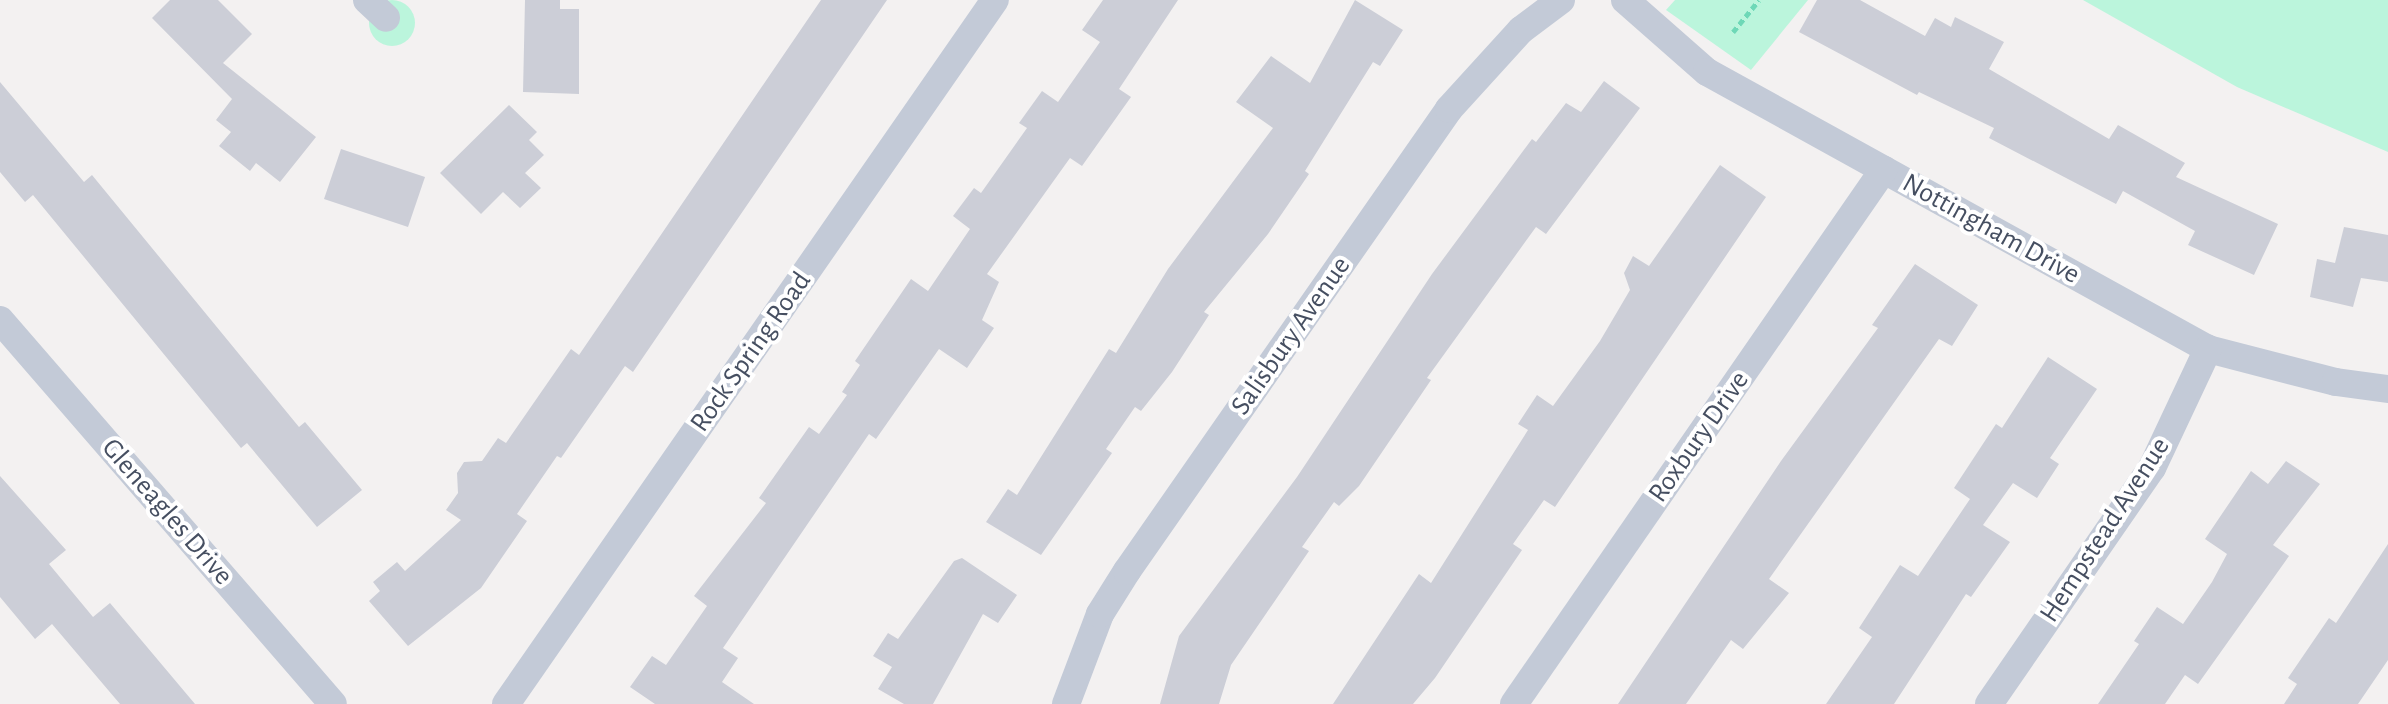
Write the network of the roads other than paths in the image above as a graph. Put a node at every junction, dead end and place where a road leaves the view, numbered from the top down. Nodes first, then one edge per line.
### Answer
1 (995, 0) edge
2 (1561, 0) edge
3 (1625, 0) edge
4 (1884, 169) junction
5 (0, 320) edge
6 (2208, 349) junction
7 (2388, 389) edge
8 (333, 704) edge
9 (506, 704) edge
10 (1066, 704) edge
11 (1514, 704) edge
12 (1989, 704) edge

1 - 9 street, Rock Spring Road
2 - 10 street, Salisbury Avenue
3 - 4 street, Nottingham Drive
4 - 6 street, Nottingham Drive
4 - 11 street, Roxbury Drive
5 - 8 street, Gleneagles Drive
6 - 7 street, Nottingham Drive
6 - 12 street, Hempstead Avenue

